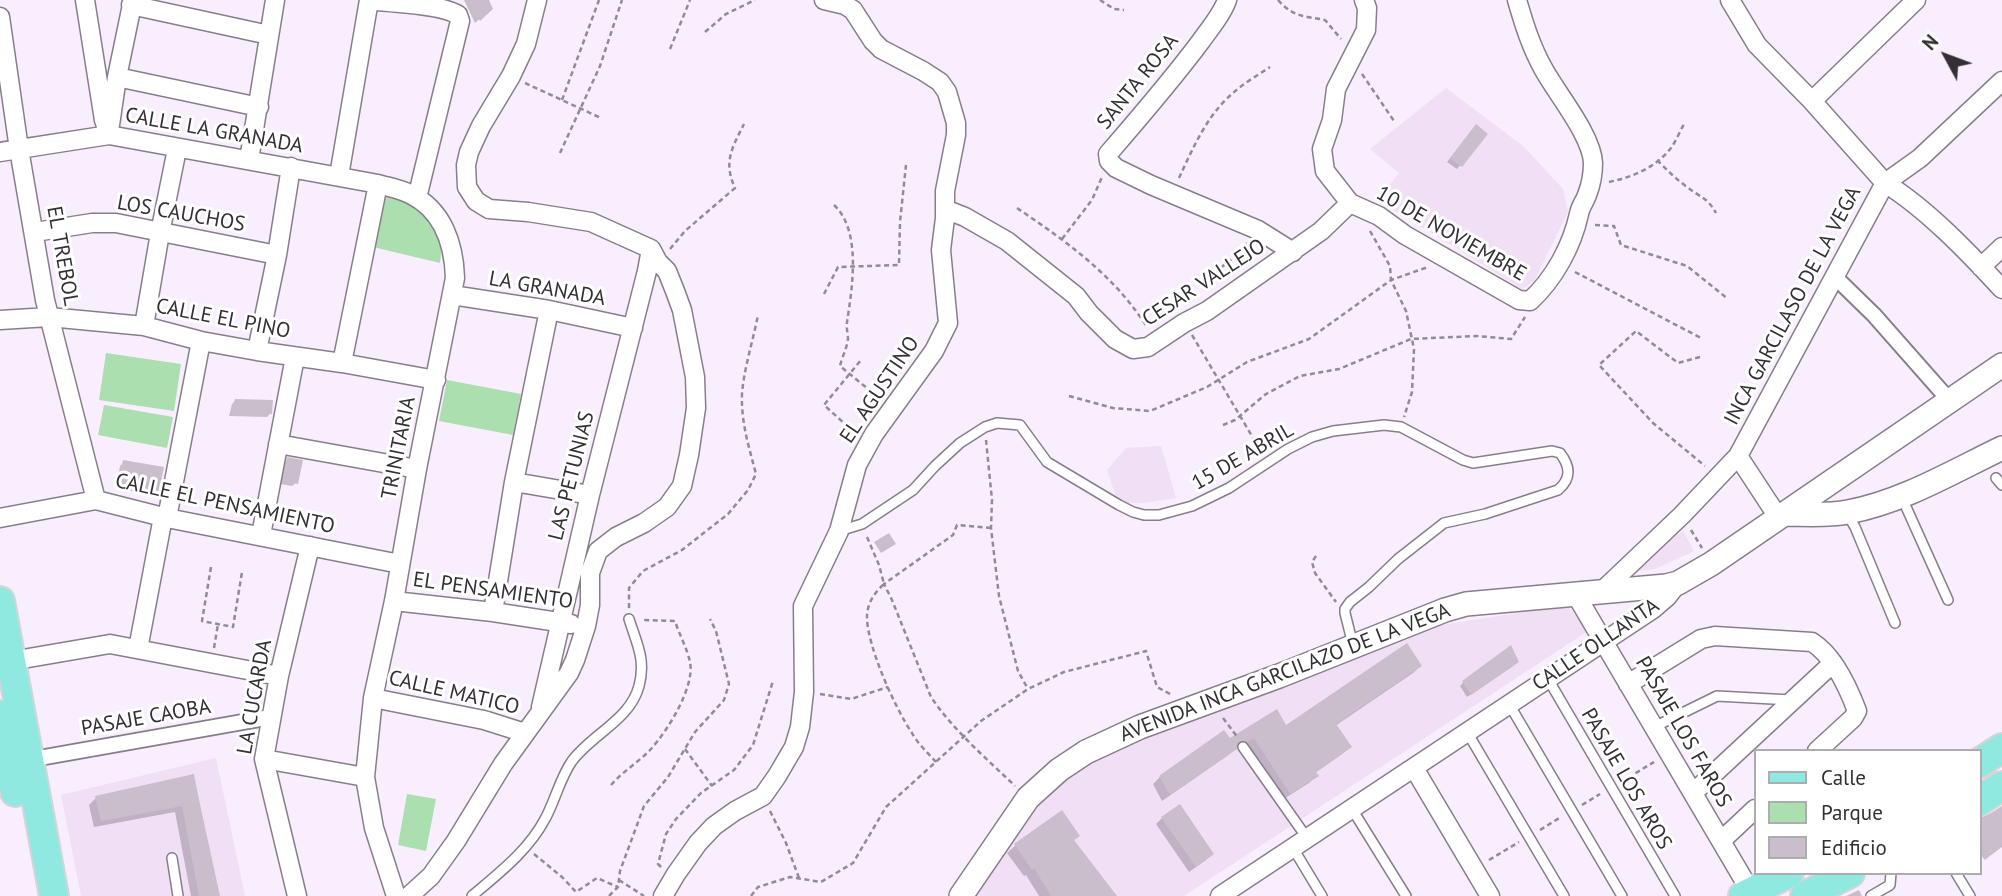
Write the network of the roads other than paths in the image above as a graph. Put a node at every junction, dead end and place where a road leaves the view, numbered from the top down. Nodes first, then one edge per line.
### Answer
1 (85, 0) edge
2 (275, 0) edge
3 (369, 0) edge
4 (537, 0) edge
5 (824, 0) edge
6 (1227, 0) edge
7 (1364, 0) edge
8 (1517, 0) edge
9 (1916, 0) edge
10 (1731, 1) edge
11 (132, 3) edge
12 (0, 17) edge
13 (269, 35) junction
14 (117, 77) junction
15 (2002, 81) edge
16 (1812, 101) junction
17 (259, 107) junction
18 (109, 135) junction
19 (19, 149) junction
20 (177, 149) junction
21 (0, 152) edge
22 (249, 160) junction
23 (291, 167) junction
24 (339, 176) junction
25 (1885, 183) junction
26 (378, 184) junction
27 (417, 198) junction
28 (1356, 206) junction
29 (945, 209) junction
30 (35, 232) junction
31 (160, 233) junction
32 (2002, 247) edge
33 (1293, 252) junction
34 (277, 255) junction
35 (654, 255) junction
36 (1981, 267) junction
37 (1835, 276) junction
38 (2002, 289) edge
39 (452, 295) junction
40 (549, 310) junction
41 (49, 317) junction
42 (0, 320) edge
43 (144, 326) junction
44 (633, 328) junction
45 (201, 341) junction
46 (257, 351) junction
47 (295, 357) junction
48 (342, 363) junction
49 (2002, 365) edge
50 (436, 380) junction
51 (1949, 400) junction
52 (278, 444) junction
53 (2002, 448) edge
54 (1738, 456) junction
55 (417, 469) junction
56 (514, 482) junction
57 (590, 495) junction
58 (1902, 497) junction
59 (96, 500) junction
60 (1846, 513) junction
61 (1780, 515) junction
62 (0, 518) edge
63 (165, 518) junction
64 (839, 531) junction
65 (261, 535) junction
66 (310, 546) junction
67 (400, 564) junction
68 (1678, 583) junction
69 (1601, 592) junction
70 (1576, 595) junction
71 (1948, 600) dead end
72 (0, 601) edge
73 (394, 601) junction
74 (493, 612) junction
75 (629, 619) road end
76 (560, 622) junction
77 (1895, 623) dead end
78 (586, 626) junction
79 (1604, 642) junction
80 (1353, 645) junction
81 (138, 649) junction
82 (10, 661) junction
83 (1833, 663) junction
84 (279, 676) junction
85 (1548, 679) junction
86 (1628, 684) junction
87 (373, 698) junction
88 (1793, 700) junction
89 (1510, 704) junction
90 (539, 713) junction
91 (0, 715) edge
92 (271, 717) junction
93 (1654, 727) junction
94 (1467, 732) junction
95 (525, 733) junction
96 (1243, 747) road end
97 (2002, 748) edge
98 (1819, 749) edge
99 (264, 759) junction
100 (28, 760) junction
101 (1981, 762) edge
102 (1414, 768) junction
103 (365, 778) junction
104 (2002, 786) edge
105 (1693, 793) junction
106 (1981, 801) edge
107 (1353, 809) junction
108 (1754, 810) edge
109 (1721, 841) junction
110 (1300, 843) junction
111 (172, 858) dead end
112 (1785, 875) edge
113 (1846, 875) edge
114 (1891, 875) edge
115 (1957, 875) edge
116 (1230, 893) edge
117 (1748, 895) edge
118 (35, 896) edge
119 (54, 896) edge
120 (178, 896) edge
121 (297, 896) edge
122 (396, 896) edge
123 (409, 896) edge
124 (472, 896) edge
125 (663, 896) edge
126 (961, 896) edge
127 (1322, 896) edge
128 (1406, 896) edge
129 (1490, 896) edge
130 (1564, 896) edge
131 (1622, 896) edge
132 (1675, 896) edge
133 (1805, 896) edge
134 (1871, 896) edge
135 (1970, 896) edge

1 - 18 street
2 - 13 street
3 - 24 street
3 - 27 street
4 - 35 street
5 - 29 street, EL AGUSTINO
6 - 33 street, SANTA ROSA
7 - 28 street
8 - 28 street, 10 DE NOVIEMBRE
9 - 16 street
10 - 16 street, INCA GARCILASO DE LA VEGA
11 - 13 street
11 - 14 street
12 - 19 street, EL TREBOL
13 - 17 street
14 - 17 street
14 - 18 street
15 - 25 street
16 - 25 street, INCA GARCILASO DE LA VEGA
17 - 22 street
18 - 19 street, CALLE LA GRANADA
18 - 20 street, CALLE LA GRANADA
19 - 21 street, CALLE LA GRANADA
19 - 30 street, EL TREBOL
20 - 22 street, CALLE LA GRANADA
20 - 31 street
22 - 23 street, CALLE LA GRANADA
23 - 24 street, CALLE LA GRANADA
23 - 34 street
24 - 26 street, CALLE LA GRANADA
25 - 36 street
25 - 37 street, INCA GARCILASO DE LA VEGA
26 - 27 street, CALLE LA GRANADA
26 - 48 street
27 - 39 street, TRINITARIA
28 - 33 street, CESAR VALLEJO
29 - 33 street, CESAR VALLEJO
29 - 64 street, EL AGUSTINO
30 - 31 street, LOS CAUCHOS
30 - 41 street, EL TREBOL
31 - 34 street, LOS CAUCHOS
31 - 43 street
32 - 36 street
34 - 46 street
35 - 44 street, LAS PETUNIAS
35 - 78 street
36 - 38 street
37 - 51 street
37 - 54 street, INCA GARCILASO DE LA VEGA
39 - 40 street, LA GRANADA
39 - 50 street, TRINITARIA
40 - 44 street, LA GRANADA
40 - 56 street
41 - 42 street, CALLE EL PINO
41 - 43 street, CALLE EL PINO
41 - 59 street, EL TREBOL
43 - 45 street, CALLE EL PINO
44 - 57 street, LAS PETUNIAS
45 - 46 street, CALLE EL PINO
45 - 63 street
46 - 47 street, CALLE EL PINO
47 - 48 street, CALLE EL PINO
47 - 52 street
48 - 50 street, CALLE EL PINO
49 - 51 street, CALLE OLLANTA
50 - 55 street, TRINITARIA
51 - 61 street, CALLE OLLANTA
52 - 55 street
52 - 65 street
53 - 58 street
54 - 61 street
54 - 69 street, INCA GARCILASO DE LA VEGA
55 - 67 street, TRINITARIA
56 - 57 street
56 - 74 street
57 - 76 street, LAS PETUNIAS
58 - 60 street
58 - 71 lane
59 - 62 street, CALLE EL PENSAMIENTO
59 - 63 street, CALLE EL PENSAMIENTO
60 - 61 street
60 - 77 lane
61 - 68 street, CALLE OLLANTA
63 - 65 street, CALLE EL PENSAMIENTO
63 - 81 street
64 - 80 lane, 15 DE ABRIL
64 - 125 street, EL AGUSTINO
65 - 66 street, CALLE EL PENSAMIENTO
66 - 67 street, CALLE EL PENSAMIENTO
66 - 84 street, LA CUCARDA
67 - 73 street, TRINITARIA
68 - 69 street, AVENIDA INCA GARCILAZO DE LA VEGA
68 - 79 street, CALLE OLLANTA
69 - 70 street, AVENIDA INCA GARCILAZO DE LA VEGA
70 - 79 street, PASAJE LOS FAROS
70 - 80 street, AVENIDA INCA GARCILAZO DE LA VEGA
72 - 82 main road
73 - 74 street, EL PENSAMIENTO
73 - 87 street, TRINITARIA
74 - 76 street, EL PENSAMIENTO
75 - 124 lane
76 - 78 street, EL PENSAMIENTO
76 - 90 street, LAS PETUNIAS
78 - 90 street
79 - 85 street, CALLE OLLANTA
79 - 86 street, PASAJE LOS FAROS
80 - 126 street, AVENIDA INCA GARCILAZO DE LA VEGA
81 - 82 street
81 - 84 street
82 - 100 main road
83 - 86 street
83 - 88 street
83 - 98 street
84 - 92 street, LA CUCARDA
85 - 89 street, CALLE OLLANTA
85 - 132 lane, PASAJE LOS AROS
86 - 93 street, PASAJE LOS FAROS
87 - 95 street, CALLE MATICO
87 - 103 street, TRINITARIA
88 - 93 lane
88 - 105 street
89 - 94 street, CALLE OLLANTA
89 - 131 lane
90 - 95 street
91 - 118 main road
92 - 99 street, LA CUCARDA
92 - 100 street, PASAJE CAOBA
93 - 105 street, PASAJE LOS FAROS
94 - 102 street, CALLE OLLANTA
94 - 130 lane
95 - 123 street
96 - 110 lane
97 - 101 main road
99 - 103 street
99 - 121 street, LA CUCARDA
100 - 119 main road
102 - 107 street, CALLE OLLANTA
102 - 129 street
103 - 122 street, TRINITARIA
104 - 106 main road
105 - 109 street, PASAJE LOS FAROS
107 - 110 street, CALLE OLLANTA
107 - 128 lane
108 - 109 street
109 - 117 street, PASAJE LOS FAROS
110 - 116 street, CALLE OLLANTA
110 - 127 lane
111 - 120 lane
112 - 117 main road
113 - 133 main road
114 - 134 lane
115 - 135 lane

